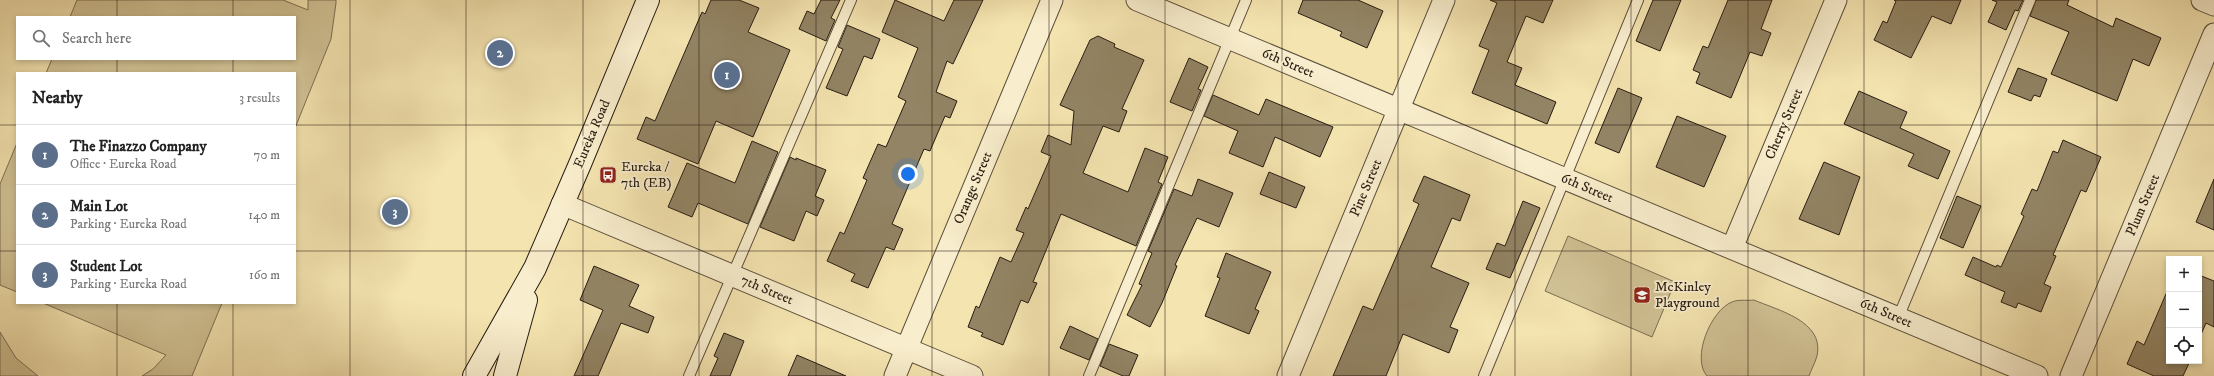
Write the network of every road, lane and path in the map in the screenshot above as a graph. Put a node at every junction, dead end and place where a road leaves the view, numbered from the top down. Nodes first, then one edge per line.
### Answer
1 (648, 0) edge
2 (851, 0) edge
3 (1052, 0) edge
4 (1137, 0) edge
5 (1246, 0) edge
6 (1444, 0) edge
7 (1638, 0) edge
8 (1836, 0) edge
9 (2030, 0) edge
10 (2202, 0) edge
11 (2214, 5) edge
12 (2214, 34) edge
13 (1230, 39) junction
14 (1399, 109) junction
15 (1565, 179) junction
16 (562, 204) junction
17 (1732, 248) junction
18 (535, 268) junction
19 (731, 276) junction
20 (1898, 318) junction
21 (906, 348) junction
22 (474, 376) edge
23 (505, 376) edge
24 (689, 376) edge
25 (894, 376) edge
26 (972, 376) edge
27 (1089, 376) edge
28 (1288, 376) edge
29 (1484, 376) edge
30 (2037, 376) edge
31 (2071, 376) edge

1 - 16 main road, Eureka Road
2 - 19 lane
3 - 21 street, Orange Street
4 - 13 street, 6th Street
5 - 13 lane
6 - 14 street, Pine Street
7 - 15 lane
8 - 17 street, Cherry Street
9 - 20 lane
10 - 11 street
12 - 31 street, Plum Street
13 - 14 street, 6th Street
13 - 27 lane
14 - 15 street, 6th Street
14 - 28 street, Pine Street
15 - 17 street, 6th Street
15 - 29 lane
16 - 18 main road, Eureka Road
16 - 19 street, 7th Street
17 - 20 street, 6th Street
18 - 22 main road, Eureka Road
18 - 23 main road, Eureka Road
19 - 21 street, 7th Street
19 - 24 lane
20 - 30 street, 6th Street
21 - 25 street, Orange Street
21 - 26 street, 7th Street

